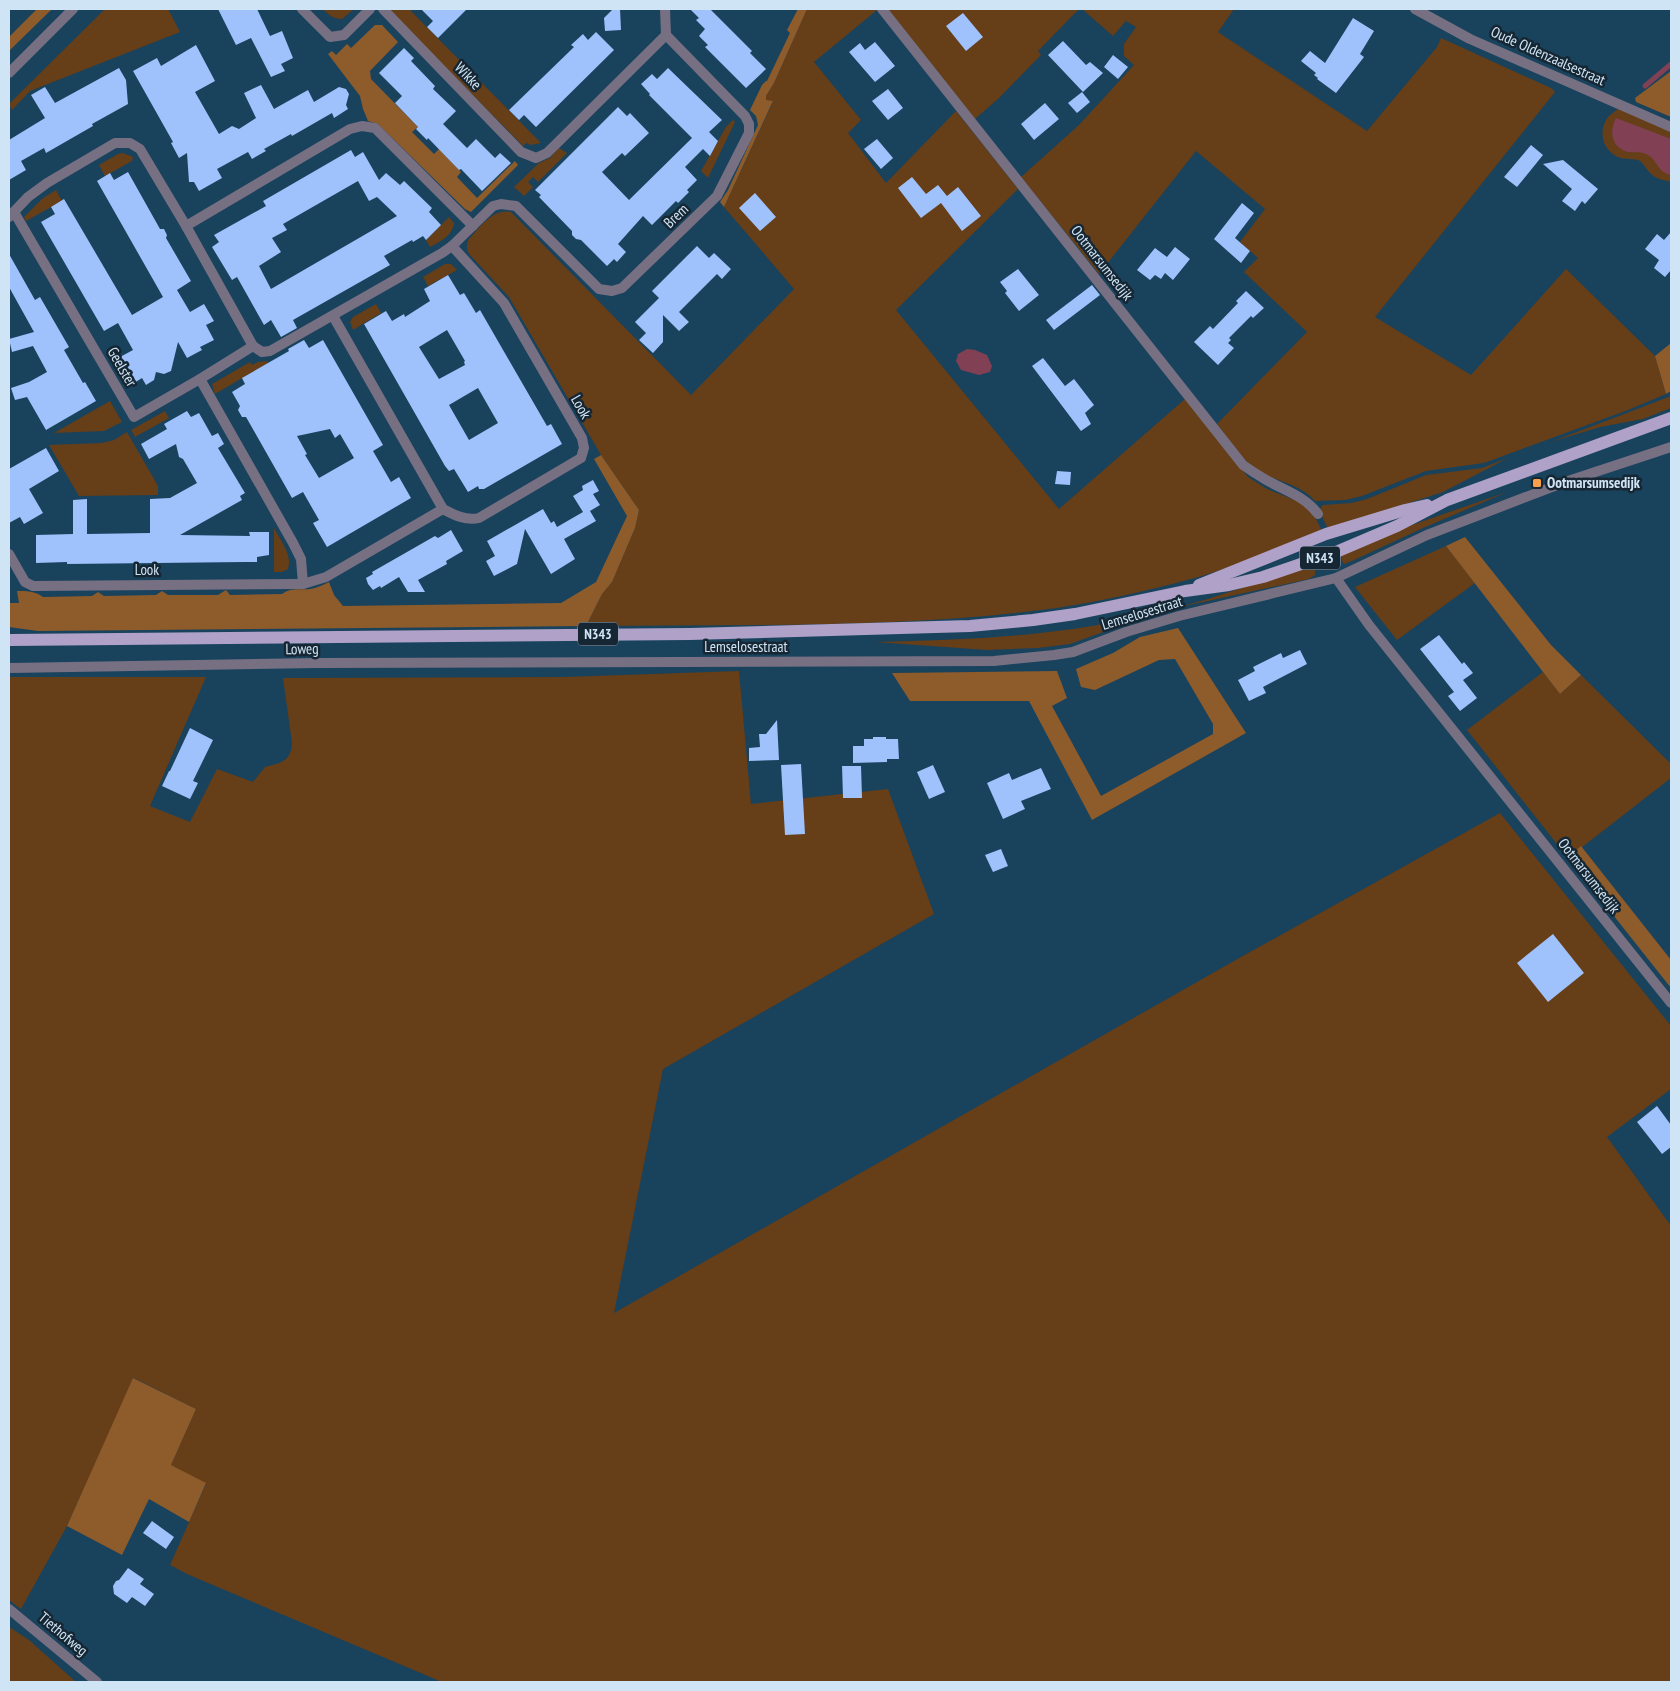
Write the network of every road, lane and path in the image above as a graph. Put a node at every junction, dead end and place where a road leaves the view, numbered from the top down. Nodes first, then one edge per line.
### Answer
1 (73, 9) edge
2 (302, 9) edge
3 (370, 9) edge
4 (383, 9) edge
5 (665, 9) edge
6 (882, 9) edge
7 (1415, 9) edge
8 (666, 35) junction
9 (9, 73) edge
10 (1671, 128) edge
11 (11, 215) edge
12 (186, 226) junction
13 (474, 226) junction
14 (452, 246) junction
15 (332, 316) junction
16 (253, 346) junction
17 (200, 379) junction
18 (1671, 418) edge
19 (1671, 447) edge
20 (1448, 500) junction
21 (443, 509) junction
22 (1318, 514) dead end
23 (9, 554) edge
24 (1336, 578) junction
25 (303, 584) junction
26 (1185, 591) junction
27 (9, 640) edge
28 (595, 662) joint
29 (9, 668) edge
30 (1671, 1003) edge
31 (9, 1610) edge
32 (96, 1682) edge

1 - 9 street
2 - 3 street
4 - 8 street, Wikke
5 - 8 street
6 - 22 street, Ootmarsumsedijk
7 - 10 street, Oude Oldenzaalsestraat
8 - 13 street, Brem
11 - 12 street, Geelster
11 - 17 street, Geelster
12 - 13 street
12 - 16 street, Geelster
13 - 14 street
14 - 15 street
14 - 21 street, Look
15 - 16 street
15 - 21 street
16 - 17 street, Geelster
17 - 25 street
18 - 20 main road, N343
19 - 24 street, Lemselosestraat
20 - 26 main road, N343
20 - 26 main road, N343
21 - 25 street, Look
23 - 25 street, Look
24 - 28 street, Lemselosestraat
24 - 30 street, Ootmarsumsedijk
26 - 27 main road, N343
28 - 29 street, Loweg
31 - 32 street, Tiethofweg

